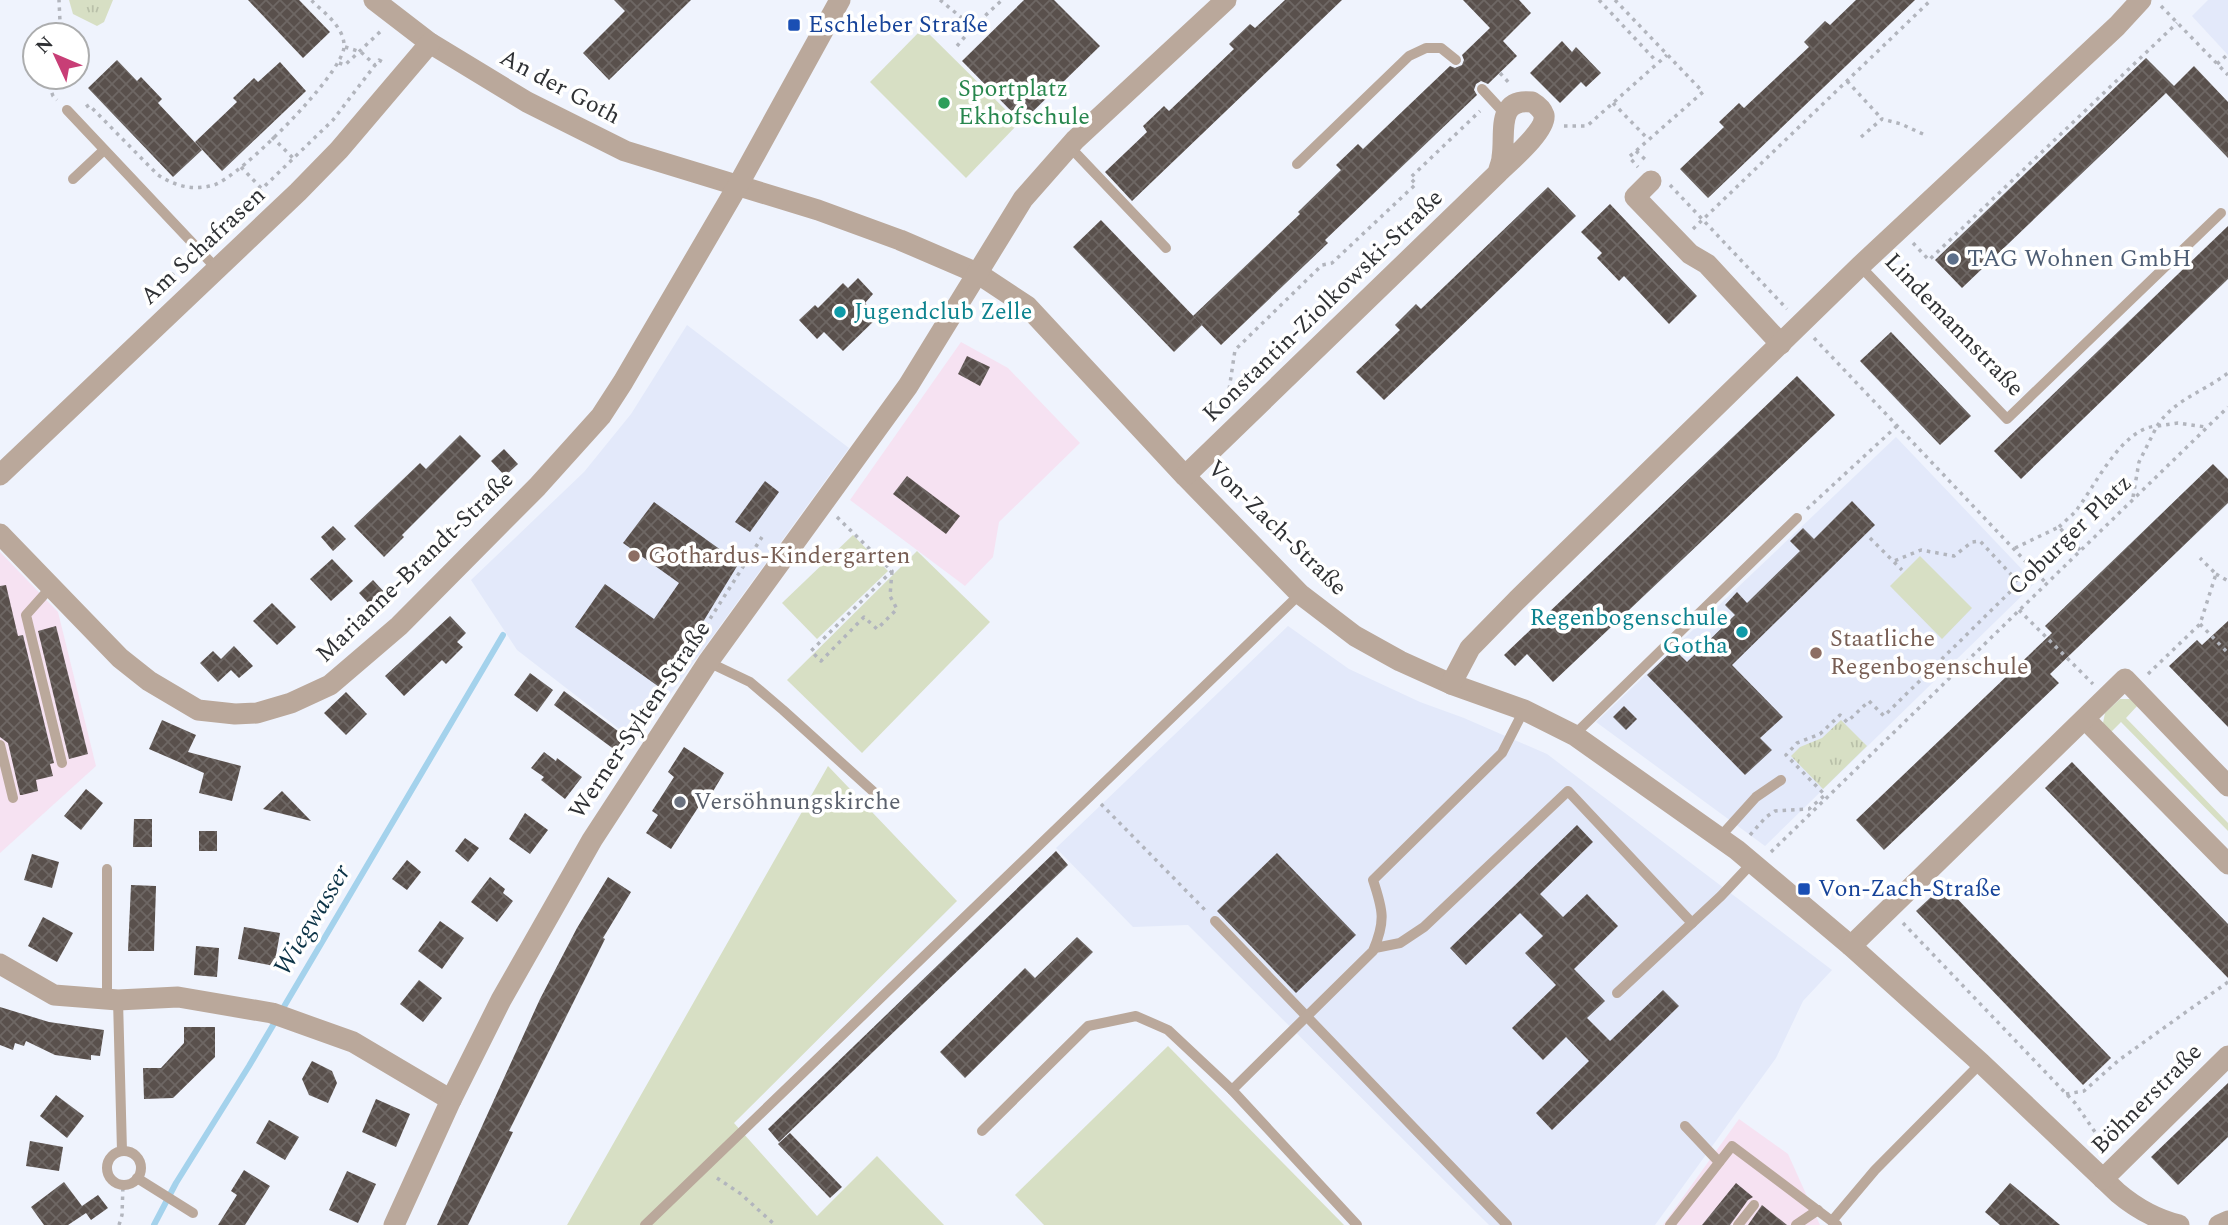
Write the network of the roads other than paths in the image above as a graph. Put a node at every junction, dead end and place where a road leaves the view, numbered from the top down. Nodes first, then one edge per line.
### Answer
1 (374, 0) edge
2 (841, 0) edge
3 (1226, 0) edge
4 (2141, 0) edge
5 (430, 43) junction
6 (1456, 60) dead end
7 (1482, 89) dead end
8 (1500, 109) junction
9 (71, 115) road end
10 (1069, 146) junction
11 (104, 150) junction
12 (1297, 164) dead end
13 (1498, 173) junction
14 (1653, 176) road end
15 (73, 179) dead end
16 (737, 187) junction
17 (2221, 214) dead end
18 (1166, 248) dead end
19 (1860, 267) junction
20 (217, 270) junction
21 (977, 273) junction
22 (1781, 344) junction
23 (0, 475) edge
24 (1185, 476) junction
25 (1797, 519) road end
26 (0, 534) edge
27 (51, 587) junction
28 (1300, 594) junction
29 (708, 662) junction
30 (1451, 684) junction
31 (1524, 710) junction
32 (2085, 719) junction
33 (1574, 735) junction
34 (0, 745) edge
35 (62, 763) dead end
36 (1781, 780) dead end
37 (2228, 786) edge
38 (876, 794) dead end
39 (13, 798) dead end
40 (1742, 854) junction
41 (2228, 864) edge
42 (107, 869) dead end
43 (1215, 920) road end
44 (1692, 923) junction
45 (1851, 946) junction
46 (1375, 948) junction
47 (0, 964) edge
48 (1617, 993) dead end
49 (113, 999) junction
50 (1307, 1016) junction
51 (2228, 1056) edge
52 (1981, 1063) junction
53 (1232, 1090) junction
54 (451, 1100) junction
55 (1685, 1126) dead end
56 (982, 1131) dead end
57 (122, 1152) junction
58 (1719, 1162) junction
59 (2110, 1172) junction
60 (137, 1178) junction
61 (1754, 1205) dead end
62 (1818, 1210) junction
63 (193, 1213) dead end
64 (2228, 1221) edge
65 (1835, 1223) edge
66 (394, 1225) edge
67 (645, 1225) edge
68 (1357, 1225) edge
69 (1507, 1225) edge
70 (1670, 1225) edge
71 (1738, 1225) edge
72 (1796, 1225) edge
73 (2179, 1225) edge
74 (2219, 1225) edge

1 - 5 street, An der Goth
2 - 16 street
3 - 10 street, Werner-Sylten-Straße
4 - 19 street, Lindemannstraße
5 - 16 street, An der Goth
5 - 20 street, Am Schafrasen
6 - 12 lane
7 - 8 lane
8 - 13 street
8 - 13 street, Konstantin-Ziolkowski-Straße
9 - 11 lane
10 - 18 lane
10 - 21 street, Werner-Sylten-Straße
11 - 15 lane
11 - 20 lane
13 - 24 street, Konstantin-Ziolkowski-Straße
14 - 22 street
16 - 21 street, Von-Zach-Straße
16 - 27 street, Marianne-Brandt-Straße
17 - 19 lane, Lindemannstraße
19 - 22 street, Lindemannstraße
20 - 23 street, Am Schafrasen
21 - 24 street, Von-Zach-Straße
21 - 29 street, Werner-Sylten-Straße
22 - 30 street, Lindemannstraße
24 - 28 street, Von-Zach-Straße
25 - 33 lane
26 - 27 street, Marianne-Brandt-Straße
27 - 35 lane
28 - 30 street, Von-Zach-Straße
28 - 67 lane
29 - 38 lane
29 - 54 street, Werner-Sylten-Straße
30 - 31 street, Von-Zach-Straße
31 - 33 street, Von-Zach-Straße
31 - 46 lane
32 - 37 street
32 - 41 street
32 - 45 street
33 - 40 street, Von-Zach-Straße
34 - 39 lane
36 - 40 lane
40 - 44 lane
40 - 45 street, Von-Zach-Straße
42 - 49 lane
43 - 50 lane
44 - 46 lane
44 - 48 lane
45 - 52 street, Von-Zach-Straße
46 - 50 lane
47 - 49 street
49 - 54 street
49 - 57 lane
50 - 53 lane
50 - 69 lane
51 - 59 street, Böhnerstraße
52 - 59 street, Von-Zach-Straße
52 - 65 lane
53 - 56 lane
53 - 68 lane
54 - 66 street, Werner-Sylten-Straße
55 - 58 lane
57 - 60 lane
57 - 60 lane
58 - 62 lane
58 - 70 lane
59 - 73 street, Von-Zach-Straße
60 - 63 lane
61 - 71 lane
62 - 65 lane
62 - 72 lane
64 - 74 street

